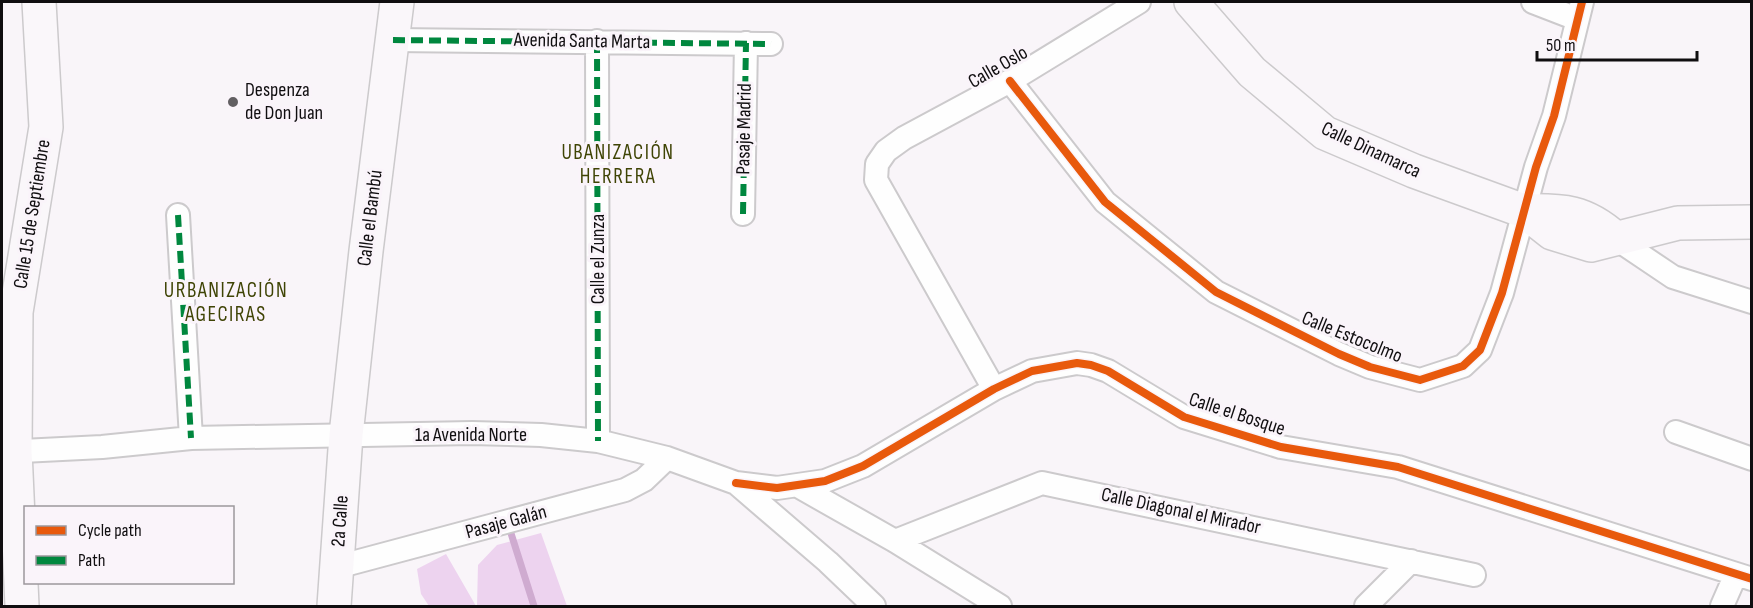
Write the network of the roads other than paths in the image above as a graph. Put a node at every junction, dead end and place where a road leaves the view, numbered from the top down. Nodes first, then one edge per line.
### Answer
1 (39, 2) edge
2 (1139, 2) edge
3 (1191, 2) edge
4 (1533, 2) edge
5 (397, 3) edge
6 (1579, 10) edge
7 (393, 40) junction
8 (597, 41) junction
9 (746, 44) junction
10 (771, 44) dead end
11 (1010, 81) junction
12 (1524, 211) junction
13 (743, 214) dead end
14 (178, 215) dead end
15 (1752, 222) edge
16 (1615, 238) junction
17 (1752, 302) edge
18 (994, 389) junction
19 (1676, 432) dead end
20 (346, 435) junction
21 (191, 438) junction
22 (598, 441) junction
23 (8, 452) edge
24 (667, 458) junction
25 (1752, 459) edge
26 (736, 483) junction
27 (798, 486) junction
28 (895, 541) junction
29 (1412, 561) junction
30 (337, 567) junction
31 (1474, 575) dead end
32 (1744, 577) edge
33 (22, 606) edge
34 (334, 606) edge
35 (874, 606) edge
36 (1000, 606) edge
37 (1366, 606) edge
38 (1722, 606) edge

1 - 23 street, Calle 15 de Septiembre
2 - 11 street, Calle Oslo
3 - 12 street, Calle Dinamarca
4 - 6 street
5 - 7 street, Calle el Bambú
6 - 12 street, Calle Estocolmo
7 - 8 street, Avenida Santa Marta
7 - 20 street, Calle el Bambú
8 - 9 street, Avenida Santa Marta
8 - 22 street, Calle el Zunza
9 - 10 street, Avenida Santa Marta
9 - 13 street, Pasaje Madrid
11 - 12 street, Calle Estocolmo
11 - 18 street, Calle Oslo
12 - 16 street, Calle Dinamarca
14 - 21 street
15 - 16 street, Calle Dinamarca
16 - 17 street
18 - 27 street, Calle el Bosque
18 - 32 street, Calle el Bosque
19 - 25 street
20 - 21 street, 1a Avenida Norte
20 - 22 street, 1a Avenida Norte
20 - 30 street, 2a Calle
21 - 23 street, 1a Avenida Norte
22 - 24 street, 1a Avenida Norte
23 - 33 street, Calle 15 de Septiembre
24 - 26 street, 1a Avenida Norte
24 - 30 street, Pasaje Galán
26 - 27 street, Calle el Bosque
26 - 35 street, 1a Avenida Norte
27 - 28 street
28 - 29 street, Calle Diagonal el Mirador
28 - 36 street
29 - 31 street, Calle Diagonal el Mirador
29 - 37 street
30 - 34 street, 2a Calle
32 - 38 street

